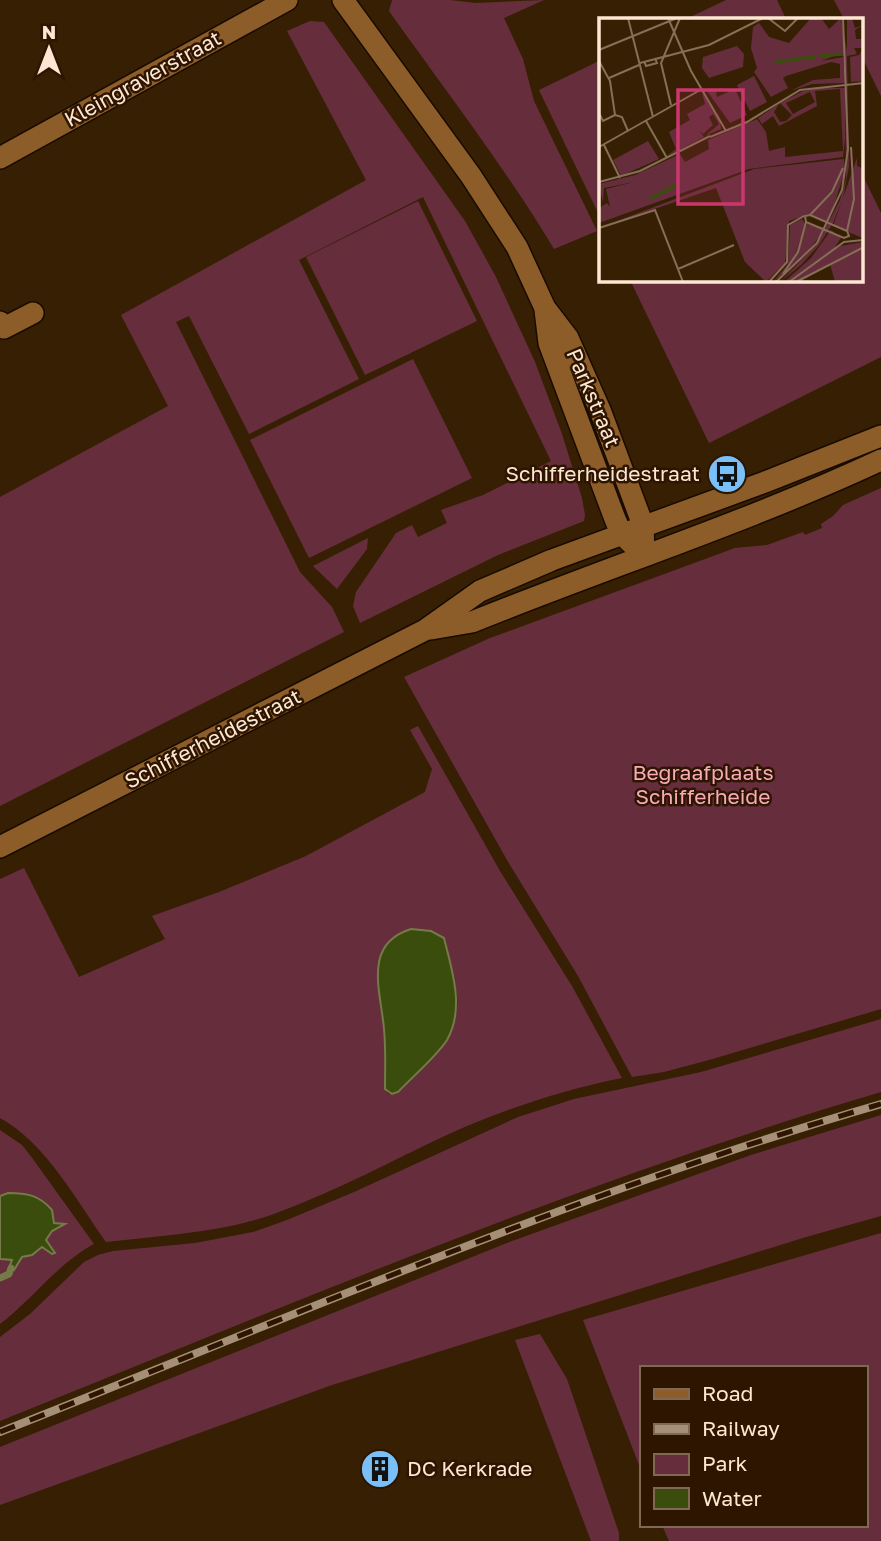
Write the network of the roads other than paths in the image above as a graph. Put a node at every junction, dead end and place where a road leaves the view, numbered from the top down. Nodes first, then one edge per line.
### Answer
1 (287, 0) edge
2 (343, 0) edge
3 (0, 158) edge
4 (545, 308) junction
5 (33, 313) dead end
6 (0, 322) edge
7 (881, 436) edge
8 (881, 460) edge
9 (643, 525) junction
10 (621, 533) junction
11 (644, 556) junction
12 (425, 629) junction
13 (0, 847) edge

1 - 3 street, Kleingraverstraat
2 - 4 street, Parkstraat
4 - 9 street, Parkstraat
4 - 10 street, Parkstraat
5 - 6 street
7 - 9 street, Schifferheidestraat
8 - 11 street, Schifferheidestraat
9 - 10 street, Schifferheidestraat
9 - 11 street, Parkstraat
10 - 11 street, Parkstraat
10 - 12 street, Schifferheidestraat
11 - 12 street, Schifferheidestraat
12 - 13 street, Schifferheidestraat

